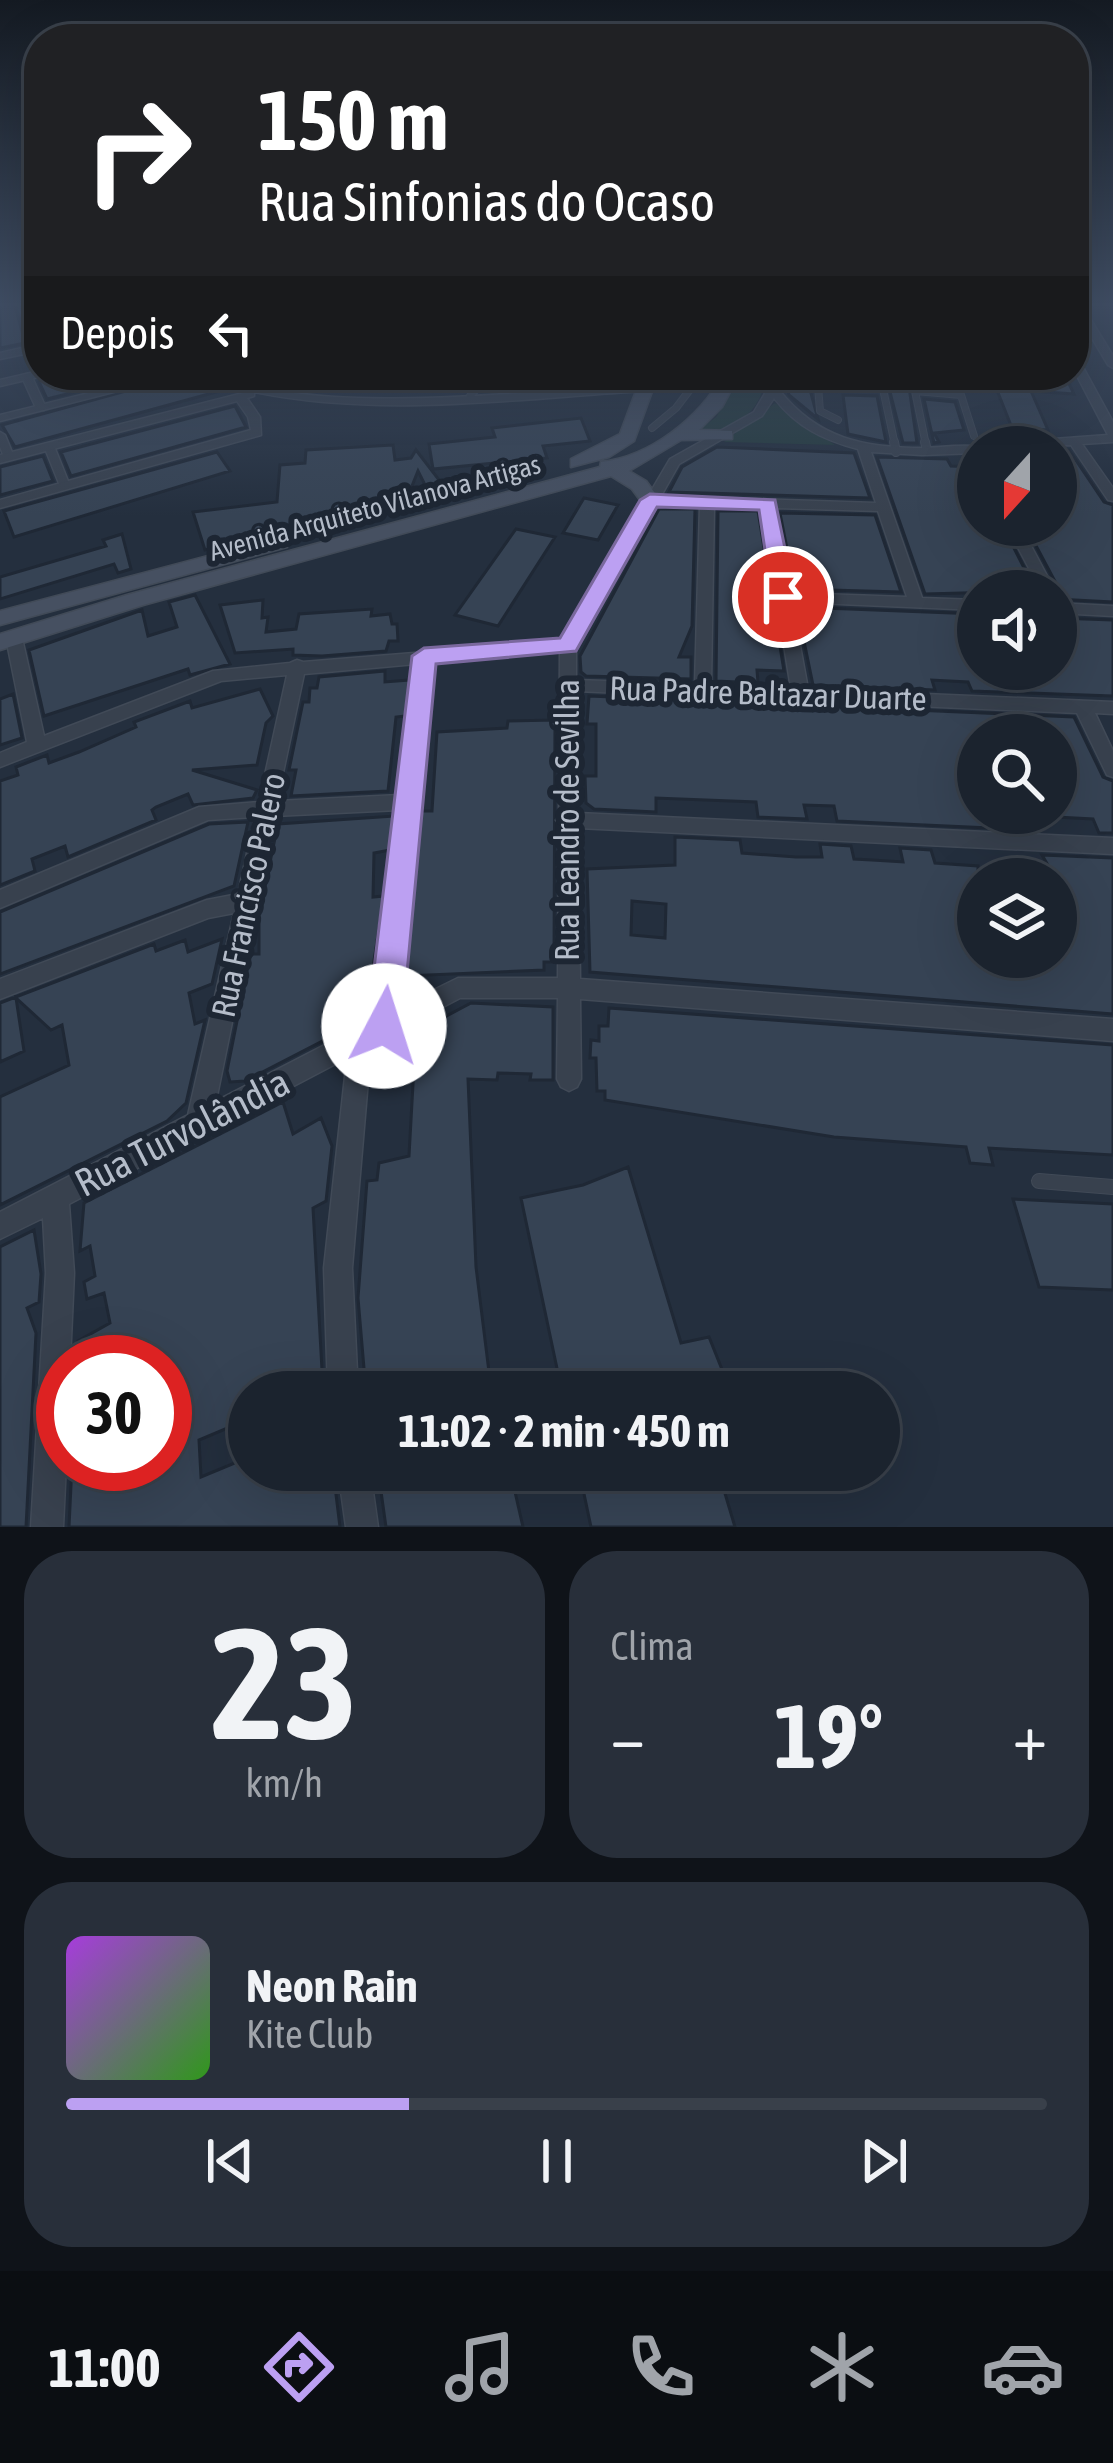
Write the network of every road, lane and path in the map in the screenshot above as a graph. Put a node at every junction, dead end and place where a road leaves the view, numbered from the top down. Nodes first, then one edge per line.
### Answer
1 (1089, 389) edge
2 (36, 390) edge
3 (114, 390) edge
4 (251, 390) edge
5 (476, 390) edge
6 (545, 390) edge
7 (644, 390) edge
8 (689, 390) edge
9 (722, 390) edge
10 (772, 390) joint
11 (818, 390) edge
12 (883, 390) edge
13 (254, 392) junction
14 (470, 396) junction
15 (240, 397) junction
16 (298, 400) junction
17 (41, 408) junction
18 (638, 410) junction
19 (254, 417) junction
20 (0, 418) edge
21 (838, 420) dead end
22 (970, 426) edge
23 (652, 428) junction
24 (0, 434) edge
25 (725, 435) junction
26 (1113, 435) edge
27 (681, 436) junction
28 (1077, 441) edge
29 (1077, 445) edge
30 (49, 446) junction
31 (864, 448) junction
32 (957, 450) edge
33 (896, 452) junction
34 (927, 452) junction
35 (4, 458) edge
36 (612, 461) junction
37 (65, 486) junction
38 (1113, 496) edge
39 (650, 500) junction
40 (707, 502) junction
41 (0, 504) edge
42 (768, 504) junction
43 (884, 507) junction
44 (783, 597) junction
45 (916, 603) junction
46 (957, 604) edge
47 (1077, 608) edge
48 (1113, 611) edge
49 (0, 618) edge
50 (7, 640) edge
51 (568, 646) junction
52 (424, 656) junction
53 (297, 666) junction
54 (567, 685) junction
55 (703, 692) junction
56 (801, 696) junction
57 (1083, 707) junction
58 (1113, 708) edge
59 (37, 746) junction
60 (0, 760) edge
61 (1113, 770) edge
62 (406, 802) junction
63 (268, 808) junction
64 (566, 820) junction
65 (1113, 846) edge
66 (0, 899) edge
67 (247, 901) junction
68 (0, 988) edge
69 (567, 988) junction
70 (384, 1026) junction
71 (1113, 1030) edge
72 (360, 1042) junction
73 (569, 1079) dead end
74 (199, 1123) junction
75 (1039, 1181) dead end
76 (1113, 1187) edge
77 (55, 1198) junction
78 (0, 1226) edge
79 (343, 1371) edge
80 (357, 1491) edge
81 (47, 1527) edge
82 (362, 1527) edge

1 - 26 street
2 - 17 street
3 - 17 street
4 - 13 street
5 - 14 lane
6 - 14 street
7 - 18 main road
8 - 23 lane
9 - 27 main road, Avenida Arquiteto Vilanova Artigas
10 - 25 street, Rua Leandro de Sevilha
10 - 31 street
11 - 21 lane
12 - 33 lane
13 - 15 street
13 - 16 street
14 - 16 street
15 - 19 street
15 - 30 street
16 - 19 street
17 - 20 street
18 - 23 main road
18 - 36 main road
19 - 37 street
22 - 34 lane
23 - 27 main road
24 - 35 street
25 - 27 main road
25 - 39 street, Rua Leandro de Sevilha
26 - 28 street
27 - 36 main road, Avenida Arquiteto Vilanova Artigas
29 - 38 street
30 - 35 street
30 - 37 street
31 - 33 street
31 - 43 street
32 - 34 street
33 - 34 street
36 - 39 main road
36 - 49 main road, Avenida Arquiteto Vilanova Artigas
36 - 50 main road, Avenida Arquiteto Vilanova Artigas
37 - 41 street
39 - 40 street
39 - 51 street, Rua Leandro de Sevilha
40 - 42 street
40 - 55 street
42 - 43 street
42 - 44 street
43 - 45 street
44 - 45 street
44 - 56 street
45 - 46 street
47 - 48 street
50 - 59 street
51 - 52 street
51 - 54 street, Rua Leandro de Sevilha
52 - 53 street
52 - 62 street
53 - 59 street
53 - 63 street, Rua Francisco Palero
54 - 55 street, Rua Padre Baltazar Duarte
54 - 64 street, Rua Leandro de Sevilha
55 - 56 street, Rua Padre Baltazar Duarte
56 - 57 street, Rua Padre Baltazar Duarte
57 - 58 street, Rua Padre Baltazar Duarte
57 - 61 street
59 - 60 street
62 - 63 street
62 - 70 street
63 - 66 street
63 - 67 street, Rua Francisco Palero
64 - 65 street
64 - 69 street, Rua Leandro de Sevilha
67 - 68 street
67 - 74 street, Rua Francisco Palero
69 - 70 street, Rua Turvolândia
69 - 71 street, Rua Leandro de Sevilha
69 - 73 street, Rua Leandro de Sevilha
70 - 72 street, Rua Turvolândia
72 - 74 street, Rua Turvolândia
72 - 79 street
74 - 77 street, Rua Turvolândia
75 - 76 lane
77 - 78 street, Rua Turvolândia
77 - 81 street
80 - 82 street

